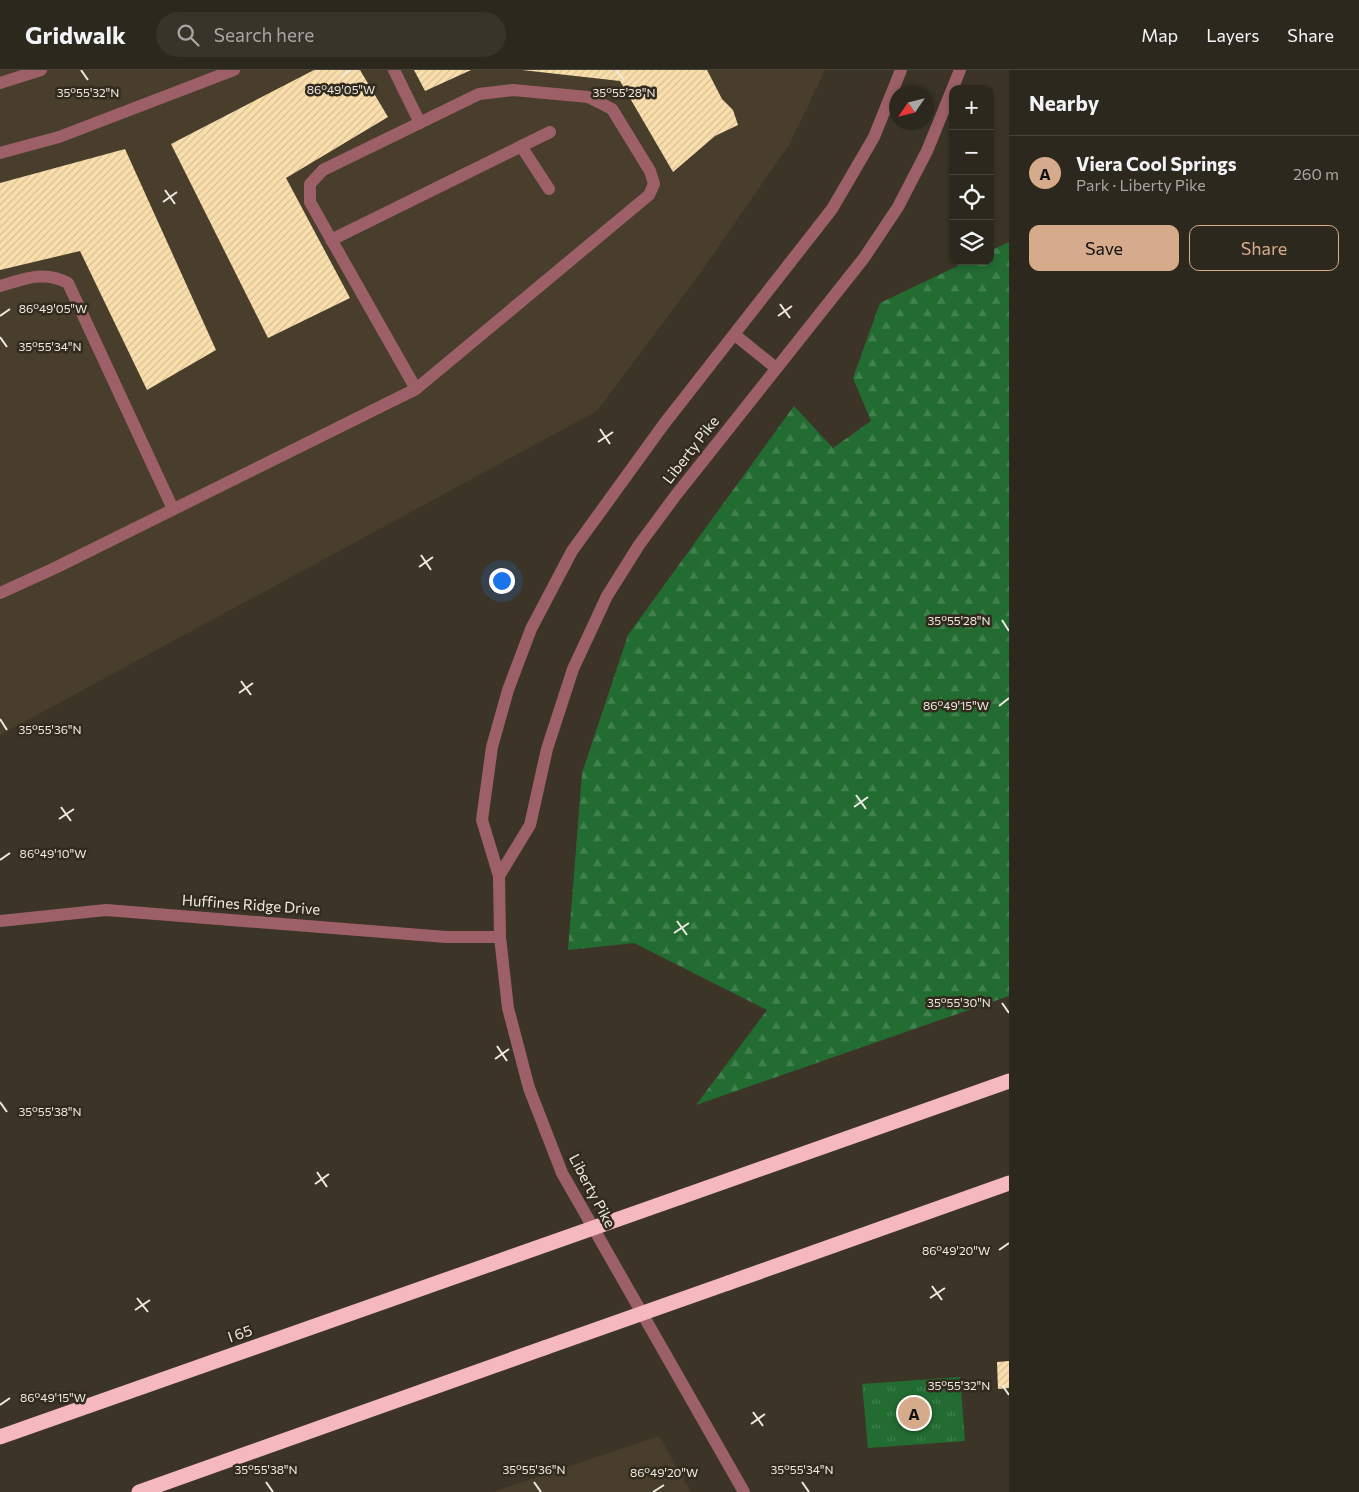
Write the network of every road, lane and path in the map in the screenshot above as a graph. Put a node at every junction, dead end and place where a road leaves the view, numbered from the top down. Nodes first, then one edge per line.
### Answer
1 (41, 70) edge
2 (234, 70) edge
3 (394, 70) edge
4 (901, 70) edge
5 (960, 70) edge
6 (0, 83) edge
7 (420, 123) junction
8 (550, 132) dead end
9 (521, 146) junction
10 (0, 153) edge
11 (549, 189) dead end
12 (331, 240) junction
13 (0, 286) edge
14 (734, 335) junction
15 (776, 368) junction
16 (416, 389) junction
17 (173, 509) junction
18 (0, 593) edge
19 (500, 876) junction
20 (0, 921) edge
21 (500, 937) junction
22 (1009, 1081) edge
23 (1009, 1183) edge
24 (0, 1437) edge
25 (139, 1492) edge
26 (744, 1492) edge

1 - 6 street
2 - 10 street
3 - 7 street
4 - 14 street, Liberty Pike
5 - 15 street, Liberty Pike
7 - 12 street
7 - 16 street
8 - 9 street
9 - 11 street
9 - 12 street
12 - 16 street
13 - 17 street
14 - 15 street
14 - 19 street, Liberty Pike
15 - 19 street, Liberty Pike
16 - 17 street
17 - 18 street
19 - 21 street, Liberty Pike
20 - 21 street, Huffines Ridge Drive
21 - 26 street, Liberty Pike
22 - 24 highway, I 65 / I 65, bridge
23 - 25 highway, bridge

